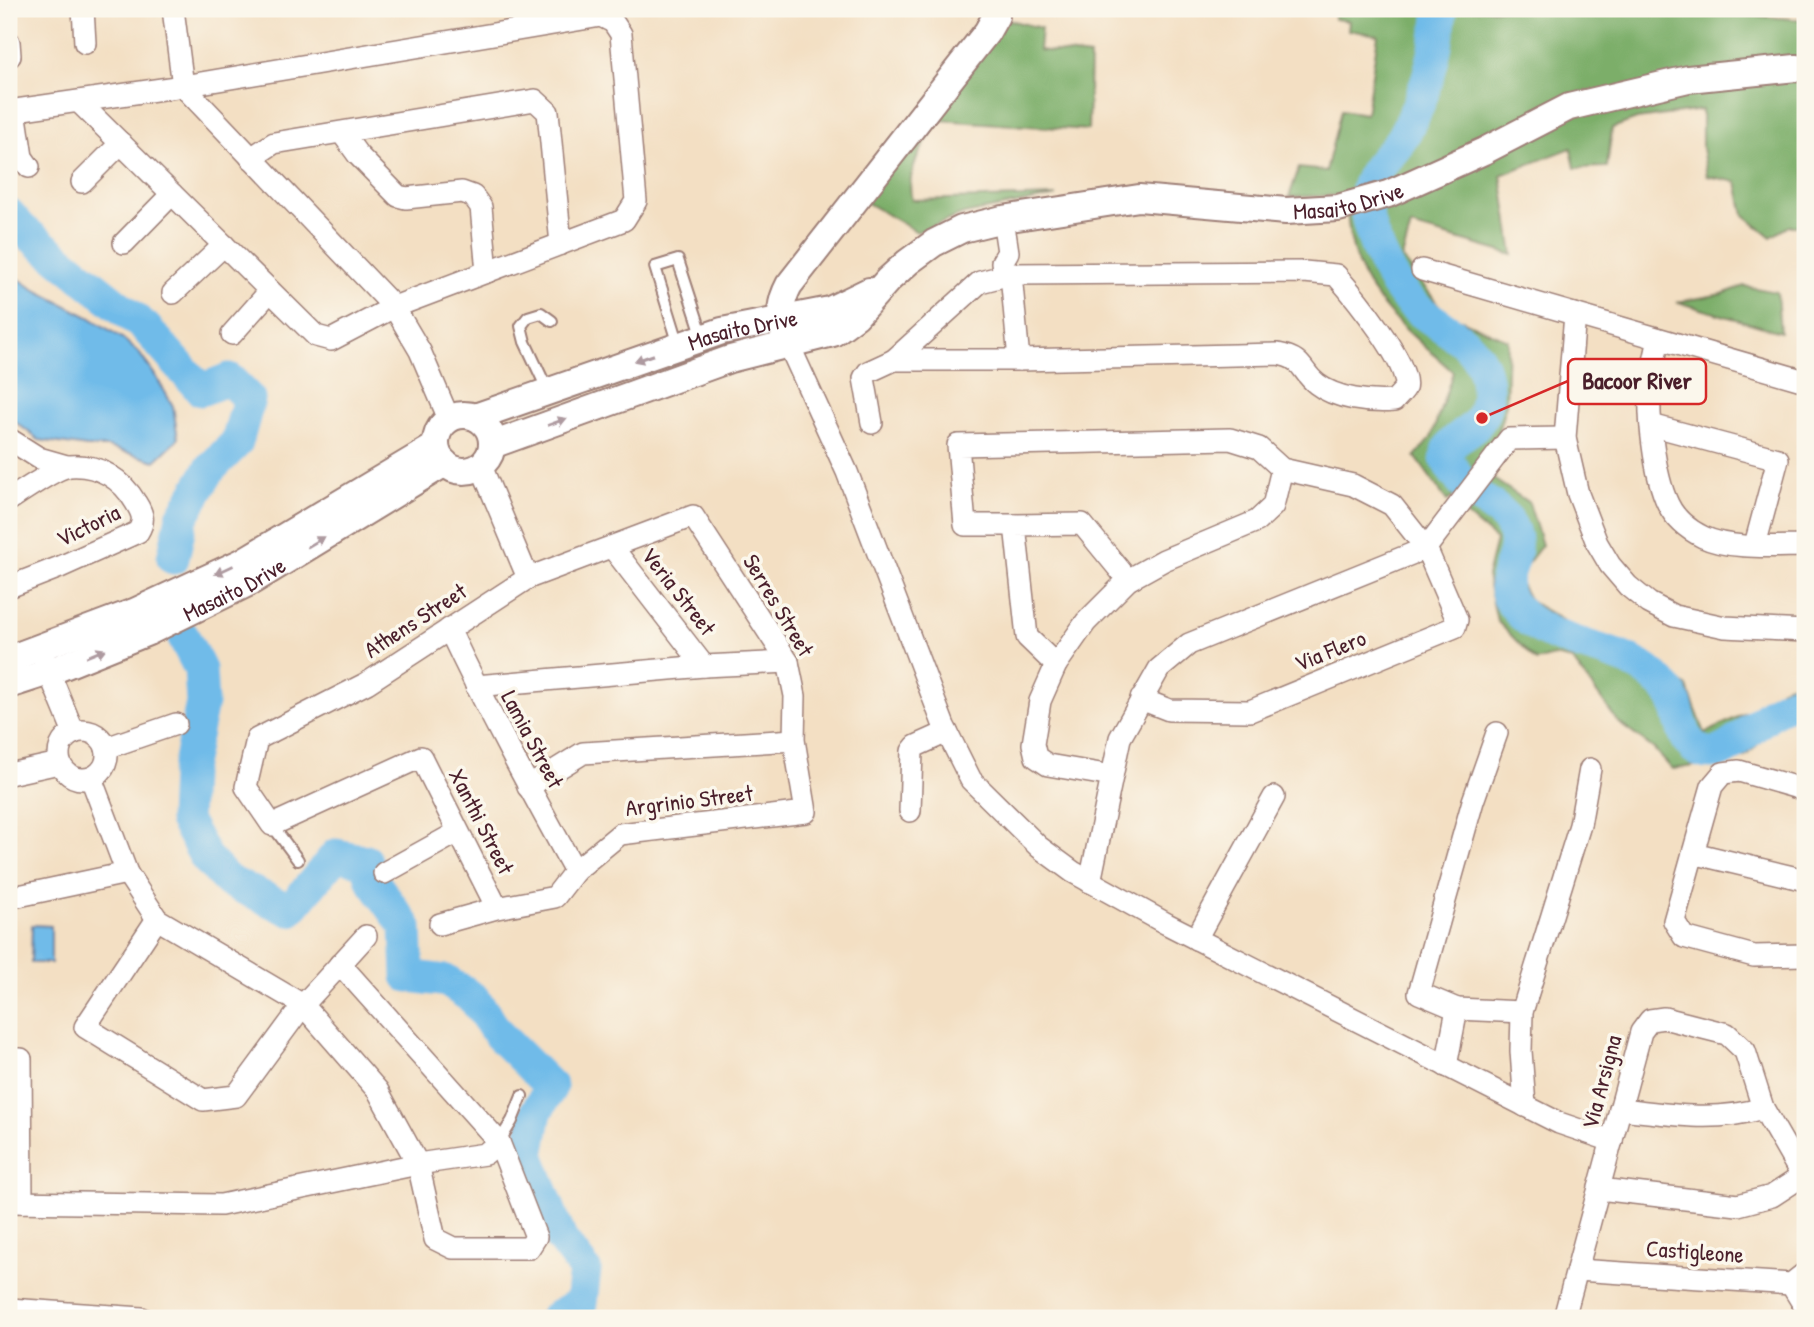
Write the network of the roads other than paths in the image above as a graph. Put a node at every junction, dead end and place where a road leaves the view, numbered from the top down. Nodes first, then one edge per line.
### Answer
1 (83, 9) edge
2 (173, 9) edge
3 (996, 9) edge
4 (85, 43) dead end
5 (1805, 69) edge
6 (183, 86) junction
7 (78, 101) junction
8 (12, 110) edge
9 (342, 132) junction
10 (121, 143) junction
11 (251, 158) junction
12 (29, 167) dead end
13 (82, 182) dead end
14 (173, 194) junction
15 (1003, 219) junction
16 (124, 243) dead end
17 (223, 244) junction
18 (561, 244) junction
19 (1422, 270) dead end
20 (487, 272) junction
21 (1011, 275) junction
22 (888, 280) junction
23 (271, 291) junction
24 (173, 293) dead end
25 (394, 307) junction
26 (1576, 314) junction
27 (780, 319) junction
28 (552, 321) dead end
29 (232, 334) dead end
30 (1659, 339) junction
31 (691, 342) junction
32 (789, 345) junction
33 (894, 360) junction
34 (1019, 360) junction
35 (1805, 381) edge
36 (548, 391) junction
37 (475, 416) junction
38 (449, 419) junction
39 (872, 423) dead end
40 (1651, 425) junction
41 (1565, 438) junction
42 (9, 439) edge
43 (441, 455) junction
44 (487, 455) junction
45 (67, 466) junction
46 (1282, 469) junction
47 (9, 499) edge
48 (693, 516) joint
49 (1015, 524) junction
50 (1755, 545) junction
51 (1805, 546) edge
52 (612, 547) junction
53 (1426, 548) junction
54 (528, 578) junction
55 (1128, 580) junction
56 (9, 587) edge
57 (449, 629) junction
58 (1805, 631) edge
59 (9, 659) edge
60 (44, 660) junction
61 (788, 663) junction
62 (1056, 665) junction
63 (704, 666) junction
64 (9, 685) edge
65 (476, 686) junction
66 (1141, 699) junction
67 (176, 724) dead end
68 (947, 732) junction
69 (74, 733) junction
70 (1497, 733) dead end
71 (794, 740) junction
72 (107, 748) junction
73 (60, 763) junction
74 (1590, 769) dead end
75 (9, 774) edge
76 (1112, 776) junction
77 (92, 779) junction
78 (528, 787) junction
79 (1805, 790) edge
80 (1274, 797) dead end
81 (910, 811) dead end
82 (806, 813) joint
83 (272, 825) junction
84 (458, 832) junction
85 (1693, 853) junction
86 (298, 860) dead end
87 (575, 871) junction
88 (127, 873) junction
89 (384, 873) dead end
90 (1805, 880) edge
91 (1090, 882) junction
92 (9, 898) edge
93 (497, 908) junction
94 (157, 919) junction
95 (440, 924) dead end
96 (366, 936) dead end
97 (1196, 939) junction
98 (1805, 955) edge
99 (340, 964) junction
100 (303, 1005) junction
101 (1457, 1009) junction
102 (1522, 1012) junction
103 (9, 1059) edge
104 (1446, 1066) junction
105 (522, 1096) dead end
106 (1525, 1106) junction
107 (1763, 1108) junction
108 (1620, 1109) junction
109 (1612, 1141) junction
110 (499, 1142) junction
111 (418, 1164) junction
112 (1803, 1179) edge
113 (1599, 1189) junction
114 (16, 1202) edge
115 (1577, 1270) junction
116 (1798, 1279) edge
117 (1805, 1307) edge
118 (9, 1309) edge
119 (134, 1318) edge
120 (142, 1318) edge
121 (1564, 1318) edge

1 - 4 street
2 - 6 street
3 - 27 street
5 - 15 street, Masaito Drive
6 - 7 street
6 - 11 street
6 - 18 street
7 - 8 street
7 - 10 street
8 - 12 street
9 - 11 street
9 - 18 street
9 - 20 street
10 - 13 street
10 - 14 street
11 - 25 street
14 - 16 street
14 - 17 street
15 - 21 street
15 - 22 street, Masaito Drive
17 - 23 street
17 - 24 street
18 - 20 street
19 - 26 street
20 - 25 street
21 - 33 street
21 - 34 street
21 - 34 street
22 - 27 street, Masaito Drive
22 - 32 street, Masaito Drive
23 - 25 street
23 - 29 street
25 - 38 street
26 - 30 street
26 - 41 street
27 - 31 street, Masaito Drive
27 - 32 street
28 - 36 lane
30 - 35 street
30 - 40 street
31 - 31 lane
31 -> 36 street, Masaito Drive
44 -> 32 street, Masaito Drive
32 - 68 street
33 - 34 street
33 - 39 street
36 - 37 street, Masaito Drive
37 - 38 street
37 - 44 street
38 - 43 street
40 - 50 street
40 - 50 street
41 - 53 street
41 - 58 street
42 - 45 street
43 - 44 street
43 - 60 street, Masaito Drive
44 - 54 street
45 - 47 street
45 - 56 street, Victoria
46 - 49 street
46 - 53 street
46 - 55 street
48 - 52 street, Athens Street
48 - 61 street, Serres Street
49 - 55 street
49 - 62 street
50 - 51 street
52 - 54 street, Athens Street
52 - 63 street, Veria Street
53 - 66 street
53 - 66 street, Via Flero
54 - 57 street, Athens Street
55 - 62 street
57 - 65 street, Lamia Street
57 - 83 street, Athens Street
59 - 60 street, Masaito Drive
60 - 64 street, Masaito Drive
60 - 69 street
61 - 63 street
61 - 71 street, Serres Street
62 - 76 street
63 - 65 street
65 - 78 street, Lamia Street
66 - 76 street
67 - 72 street
68 - 81 street
68 - 91 street
69 - 72 street
69 - 73 street
70 - 101 street
71 - 78 street
71 - 82 street, Serres Street
72 - 77 street
73 - 75 street
73 - 77 street
74 - 102 street
76 - 91 street
77 - 88 street
78 - 87 street, Lamia Street
79 - 85 street
80 - 97 street
82 - 87 street, Argrinio Street
83 - 84 street, Xanthi Street
83 - 86 lane
84 - 89 street
84 - 93 street, Xanthi Street
85 - 90 street
85 - 98 street
87 - 93 street, Argrinio Street
88 - 92 street
88 - 94 street
91 - 97 street
93 - 95 street, Argrinio Street
94 - 100 street
94 - 100 street
96 - 99 street
97 - 104 street
99 - 100 street
99 - 110 street
100 - 111 street
101 - 102 street
101 - 104 street
102 - 106 street
103 - 114 street
104 - 106 street
105 - 110 lane
106 - 109 street
107 - 108 street
107 - 108 street, Via Arsigna
107 - 112 street, Via Arsigna
108 - 109 street, Via Arsigna
109 - 113 street, Via Arsigna
110 - 111 street
110 - 111 street
111 - 114 street
112 - 113 street
113 - 115 street, Via Arsigna
115 - 116 street, Castigleone
115 - 121 street, Via Arsigna
116 - 117 street
118 - 119 street
119 - 120 street

